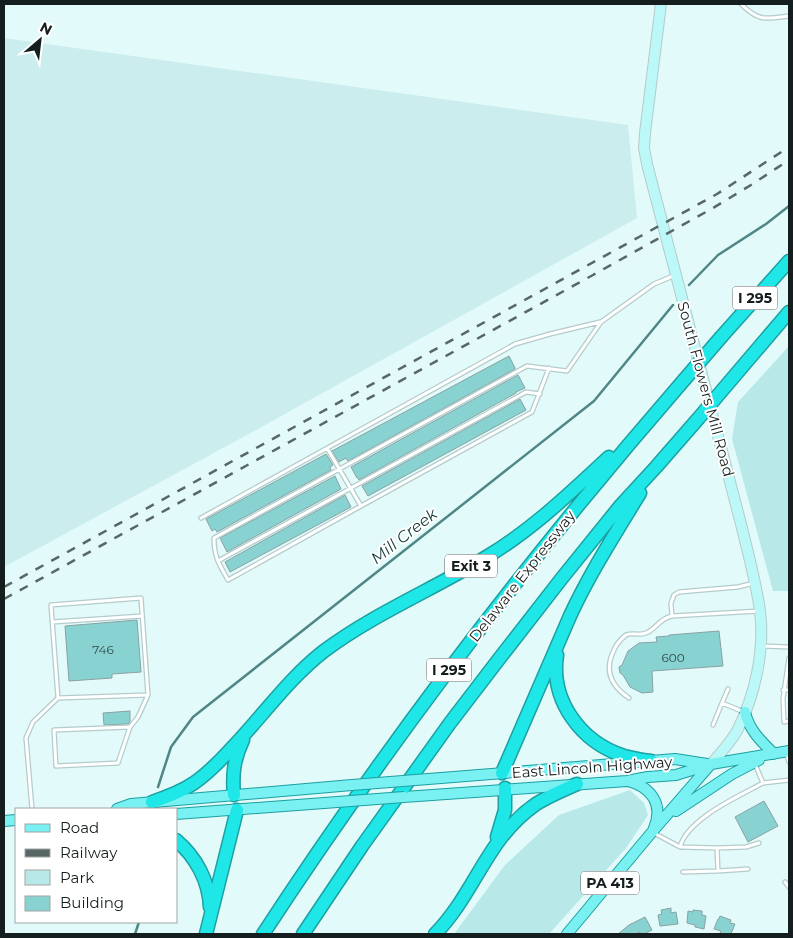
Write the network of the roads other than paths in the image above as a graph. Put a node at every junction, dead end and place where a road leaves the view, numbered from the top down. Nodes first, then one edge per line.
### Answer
1 (661, 4) edge
2 (741, 4) edge
3 (789, 16) edge
4 (789, 261) edge
5 (676, 275) junction
6 (789, 312) edge
7 (601, 322) junction
8 (549, 368) junction
9 (540, 394) junction
10 (651, 418) junction
11 (327, 448) junction
12 (656, 467) junction
13 (339, 470) junction
14 (350, 488) junction
15 (361, 506) junction
16 (201, 518) dead end
17 (218, 561) junction
18 (754, 583) junction
19 (760, 611) junction
20 (142, 616) junction
21 (672, 616) junction
22 (52, 622) junction
23 (559, 642) junction
24 (761, 646) junction
25 (789, 647) edge
26 (789, 658) edge
27 (788, 665) edge
28 (728, 690) dead end
29 (783, 690) junction
30 (789, 690) edge
31 (148, 694) junction
32 (58, 698) junction
33 (629, 698) dead end
34 (722, 703) junction
35 (745, 712) junction
36 (789, 721) edge
37 (713, 726) dead end
38 (130, 727) junction
39 (248, 731) junction
40 (788, 751) edge
41 (774, 754) junction
42 (651, 761) junction
43 (789, 762) edge
44 (754, 763) junction
45 (711, 764) junction
46 (502, 773) junction
47 (789, 780) edge
48 (627, 781) junction
49 (763, 783) junction
50 (577, 784) junction
51 (505, 788) junction
52 (234, 795) junction
53 (152, 802) junction
54 (32, 808) edge
55 (120, 808) edge
56 (237, 810) junction
57 (178, 814) edge
58 (662, 820) junction
59 (652, 832) junction
60 (178, 842) edge
61 (759, 843) dead end
62 (494, 847) junction
63 (680, 847) junction
64 (717, 848) junction
65 (748, 869) dead end
66 (718, 871) junction
67 (682, 872) dead end
68 (785, 882) dead end
69 (789, 887) edge
70 (211, 917) junction
71 (206, 934) edge
72 (263, 934) edge
73 (303, 934) edge
74 (435, 934) edge
75 (567, 934) edge

1 - 5 main road, South Flowers Mill Road
2 - 3 lane
4 - 10 highway, Delaware Expressway / I 295, bridge
5 - 7 lane
5 - 18 main road, South Flowers Mill Road
6 - 12 highway, I 295, bridge
7 - 8 lane
7 - 11 lane
8 - 9 lane
8 - 13 lane
9 - 14 lane
9 - 15 lane
10 - 39 highway, Exit 3
10 - 72 highway, Delaware Expressway / I 295
11 - 13 lane
11 - 16 lane
12 - 23 highway
12 - 73 highway, I 295
13 - 14 lane
13 - 17 lane
14 - 15 lane
14 - 17 lane
15 - 17 lane
18 - 19 main road, South Flowers Mill Road
18 - 21 lane
19 - 21 lane
19 - 24 main road, South Flowers Mill Road
20 - 22 lane
20 - 22 lane
20 - 31 lane
21 - 33 lane
22 - 32 lane
23 - 42 highway
23 - 46 highway
24 - 25 lane
24 - 35 main road, South Flowers Mill Road
26 - 27 lane
27 - 29 lane
28 - 34 lane
29 - 30 lane
29 - 36 lane
31 - 32 lane
31 - 38 lane
32 - 54 lane
34 - 35 lane
34 - 37 lane
35 - 41 main road
35 - 45 main road, South Flowers Mill Road
38 - 38 lane
39 - 52 highway
39 - 53 highway
40 - 41 main road
40 - 43 lane
41 - 44 main road
41 - 45 main road
42 - 45 main road, East Lincoln Highway
42 - 46 main road, East Lincoln Highway
44 - 49 lane
44 - 58 main road
45 - 48 main road, East Lincoln Highway
45 - 58 main road, PA 413
46 - 51 main road
46 - 52 main road, East Lincoln Highway, bridge
47 - 49 lane
48 - 50 main road, East Lincoln Highway
48 - 59 main road, PA 413
49 - 63 lane
50 - 51 main road, East Lincoln Highway
50 - 62 highway
51 - 56 main road, East Lincoln Highway, bridge
51 - 62 highway
52 - 53 main road, East Lincoln Highway
52 - 56 main road
53 - 55 main road, East Lincoln Highway
56 - 57 main road, East Lincoln Highway
56 - 70 highway
58 - 59 main road, PA 413
59 - 63 lane
59 - 75 main road, PA 413
60 - 70 highway
61 - 64 lane
62 - 74 highway
63 - 64 lane
64 - 66 lane
65 - 66 lane
66 - 67 lane
68 - 69 lane
70 - 71 highway

